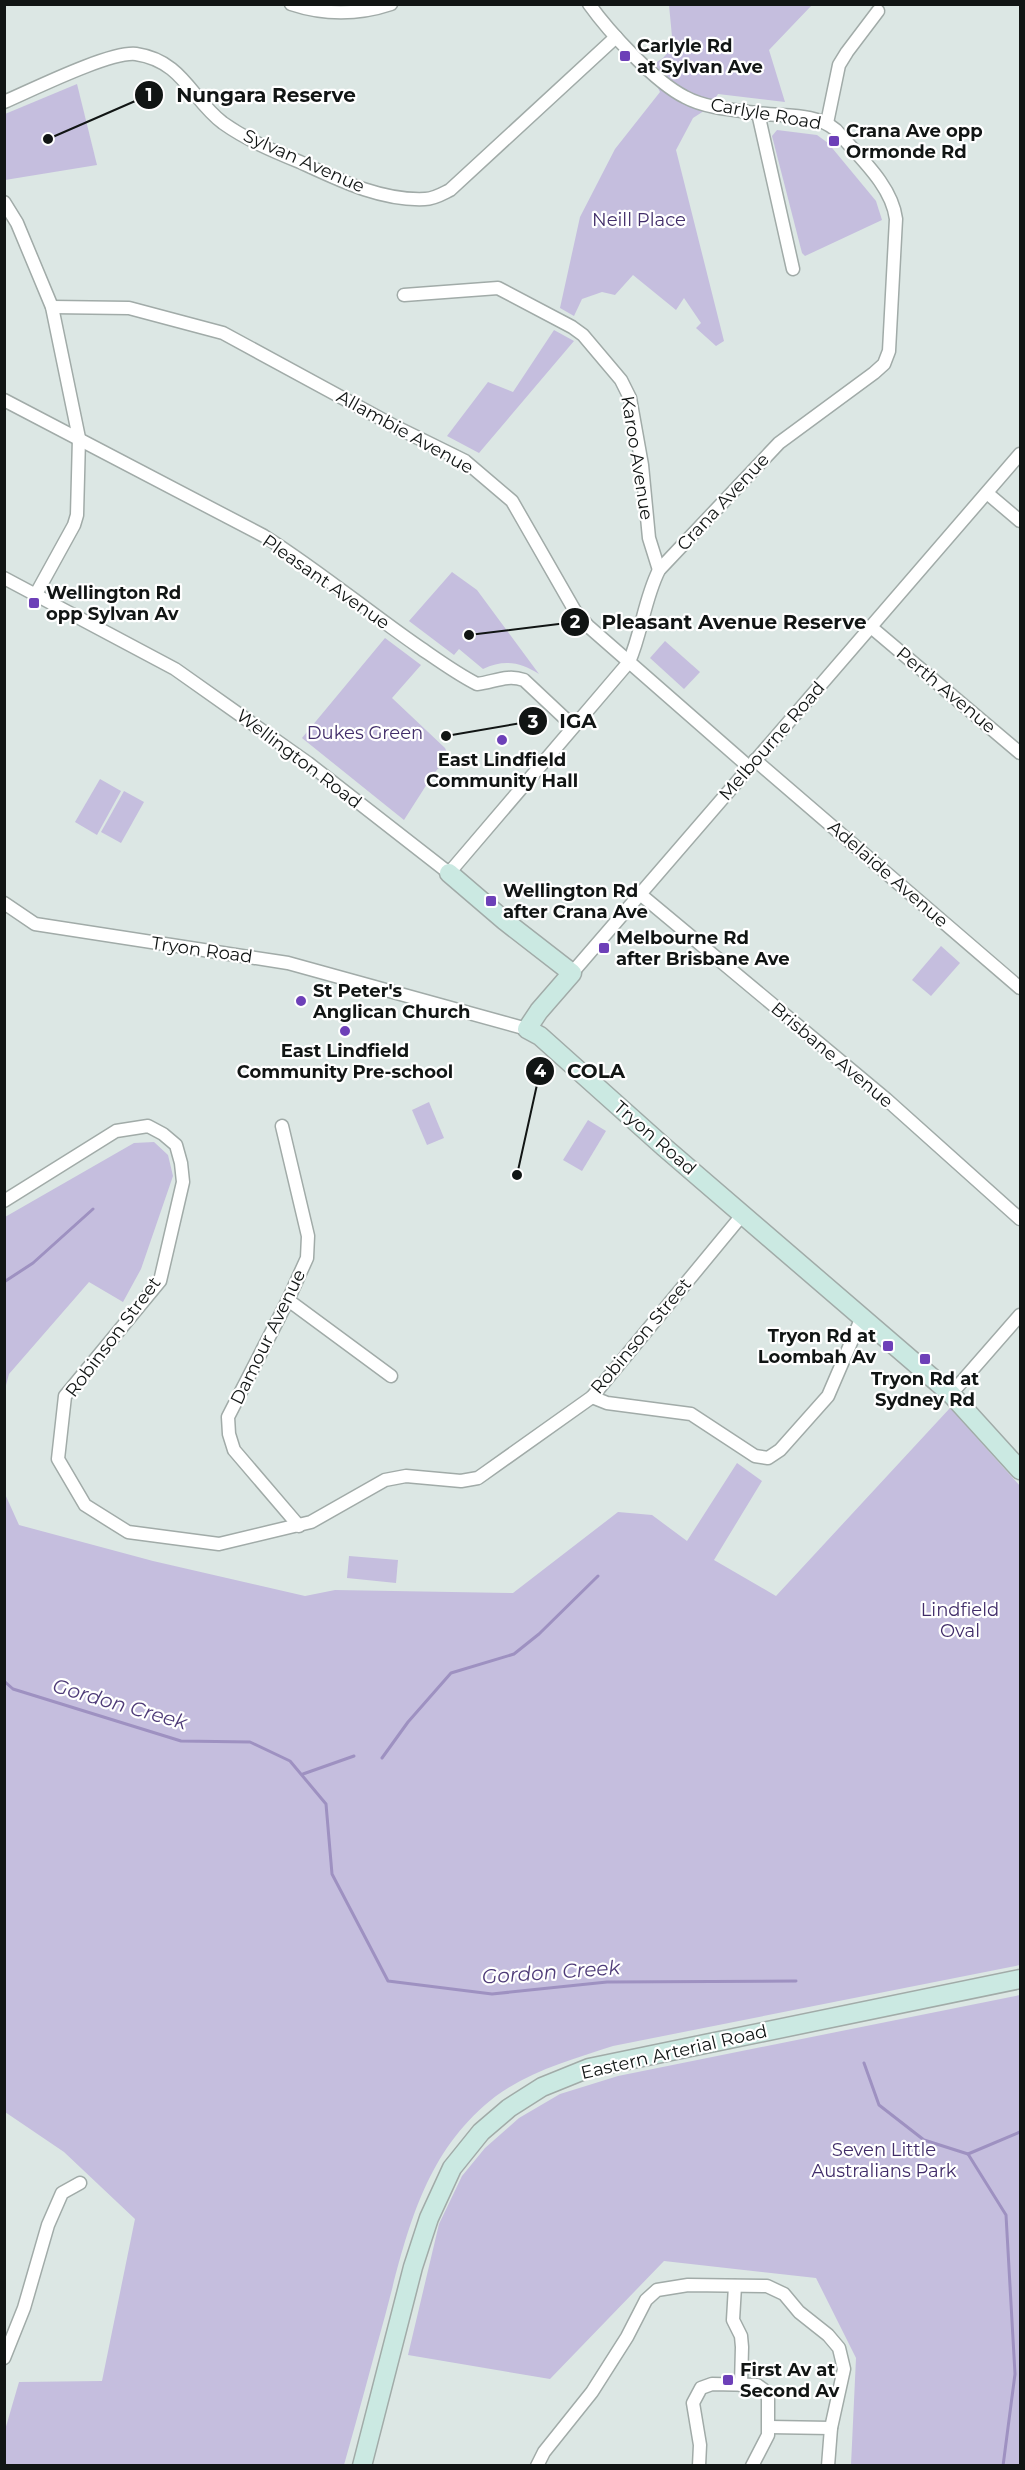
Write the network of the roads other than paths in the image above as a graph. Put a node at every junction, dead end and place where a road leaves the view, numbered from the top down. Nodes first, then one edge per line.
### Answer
1 (291, 4) edge
2 (391, 4) edge
3 (589, 4) edge
4 (878, 11) dead end
5 (616, 37) junction
6 (4, 102) edge
7 (758, 113) junction
8 (832, 126) junction
9 (4, 202) edge
10 (793, 268) dead end
11 (404, 295) dead end
12 (52, 307) junction
13 (4, 400) edge
14 (79, 438) junction
15 (1020, 454) edge
16 (987, 493) junction
17 (1020, 522) edge
18 (658, 570) junction
19 (4, 578) edge
20 (36, 594) junction
21 (871, 627) junction
22 (629, 662) junction
23 (573, 726) junction
24 (1020, 753) edge
25 (752, 763) junction
26 (449, 873) junction
27 (640, 894) junction
28 (4, 903) edge
29 (572, 973) junction
30 (1020, 988) edge
31 (527, 1029) junction
32 (282, 1126) dead end
33 (4, 1201) edge
34 (743, 1214) junction
35 (1020, 1220) edge
36 (288, 1300) junction
37 (1020, 1315) edge
38 (862, 1317) junction
39 (391, 1376) dead end
40 (951, 1394) junction
41 (592, 1396) junction
42 (1020, 1470) edge
43 (299, 1526) junction
44 (1020, 1979) edge
45 (80, 2182) dead end
46 (735, 2286) junction
47 (4, 2358) edge
48 (741, 2385) junction
49 (769, 2427) junction
50 (831, 2428) junction
51 (362, 2466) edge
52 (537, 2466) edge
53 (699, 2466) edge
54 (752, 2466) edge
55 (828, 2466) edge

1 - 2 street
3 - 5 street, Carlyle Road
4 - 8 street
5 - 6 street, Sylvan Avenue
5 - 7 street, Carlyle Road
7 - 8 street, Carlyle Road
7 - 10 street
8 - 18 street, Crana Avenue
9 - 12 street
11 - 18 street, Karoo Avenue
12 - 14 street
12 - 22 street, Allambie Avenue
13 - 14 street, Pleasant Avenue
14 - 20 street
14 - 23 street, Pleasant Avenue
15 - 16 street, Melbourne Road
16 - 17 street
16 - 21 street, Melbourne Road
18 - 22 street, Crana Avenue
19 - 20 street, Wellington Road
20 - 26 street, Wellington Road
21 - 24 street, Perth Avenue
21 - 25 street, Melbourne Road
22 - 23 street, Crana Avenue
22 - 25 street, Allambie Avenue
23 - 26 street, Crana Avenue
25 - 27 street, Melbourne Road
25 - 30 street, Adelaide Avenue
26 - 29 main road, Wellington Road
27 - 29 street, Melbourne Road
27 - 35 street, Brisbane Avenue
28 - 31 street, Tryon Road
29 - 31 main road, Melbourne Road
31 - 34 main road, Tryon Road
32 - 36 street, Damour Avenue
33 - 43 street, Robinson Street
34 - 38 main road, Tryon Road
34 - 41 street, Robinson Street
36 - 39 street
36 - 43 street, Damour Avenue
37 - 40 street
38 - 40 main road, Tryon Road
38 - 41 street
40 - 42 main road, Tryon Road
41 - 43 street, Robinson Street
44 - 51 main road, Eastern Arterial Road
45 - 47 street
46 - 48 street
46 - 50 street
46 - 52 street
48 - 49 street
48 - 53 street
49 - 50 street
49 - 54 street
50 - 55 street

